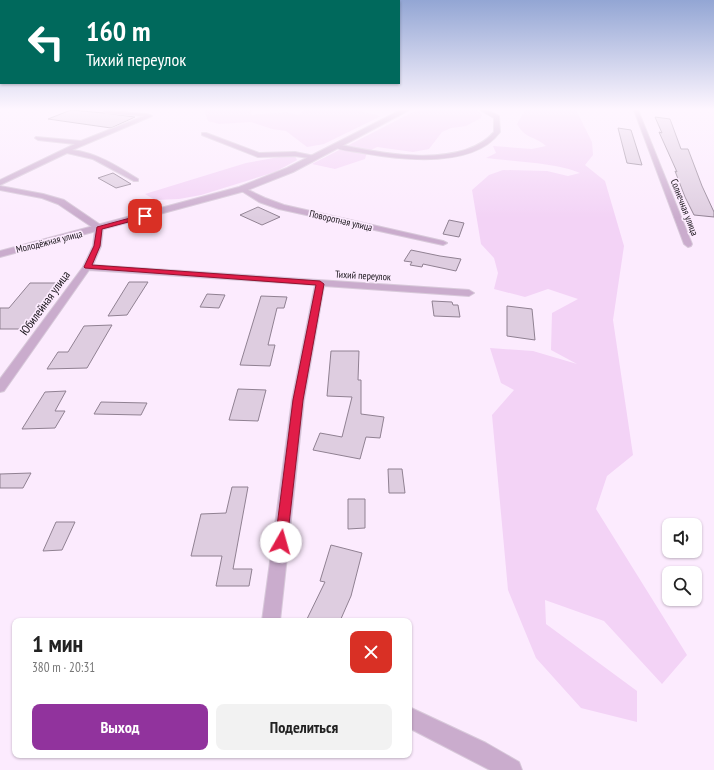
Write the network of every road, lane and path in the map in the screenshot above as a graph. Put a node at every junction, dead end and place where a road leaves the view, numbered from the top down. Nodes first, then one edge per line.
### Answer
1 (78, 146) edge
2 (235, 146) edge
3 (336, 146) joint
4 (480, 146) edge
5 (650, 146) edge
6 (67, 151) junction
7 (316, 157) junction
8 (136, 180) dead end
9 (0, 183) edge
10 (0, 188) edge
11 (242, 189) junction
12 (99, 228) junction
13 (443, 243) dead end
14 (688, 244) dead end
15 (0, 254) edge
16 (87, 267) junction
17 (320, 284) junction
18 (469, 293) dead end
19 (0, 388) edge
20 (271, 618) edge
21 (412, 718) edge
22 (511, 770) edge

1 - 6 street
2 - 7 street
3 - 4 street
3 - 7 street, Молодёжная улица
5 - 14 street, Солнечная улица
6 - 8 street
6 - 9 street
7 - 11 street, Молодёжная улица
10 - 12 street
11 - 12 street, Молодёжная улица
11 - 13 street, Поворотная улица
12 - 15 street, Молодёжная улица
12 - 16 street, Юбилейная улица
16 - 17 street, Тихий переулок
16 - 19 street, Юбилейная улица
17 - 18 street, Тихий переулок
17 - 20 street
21 - 22 street

